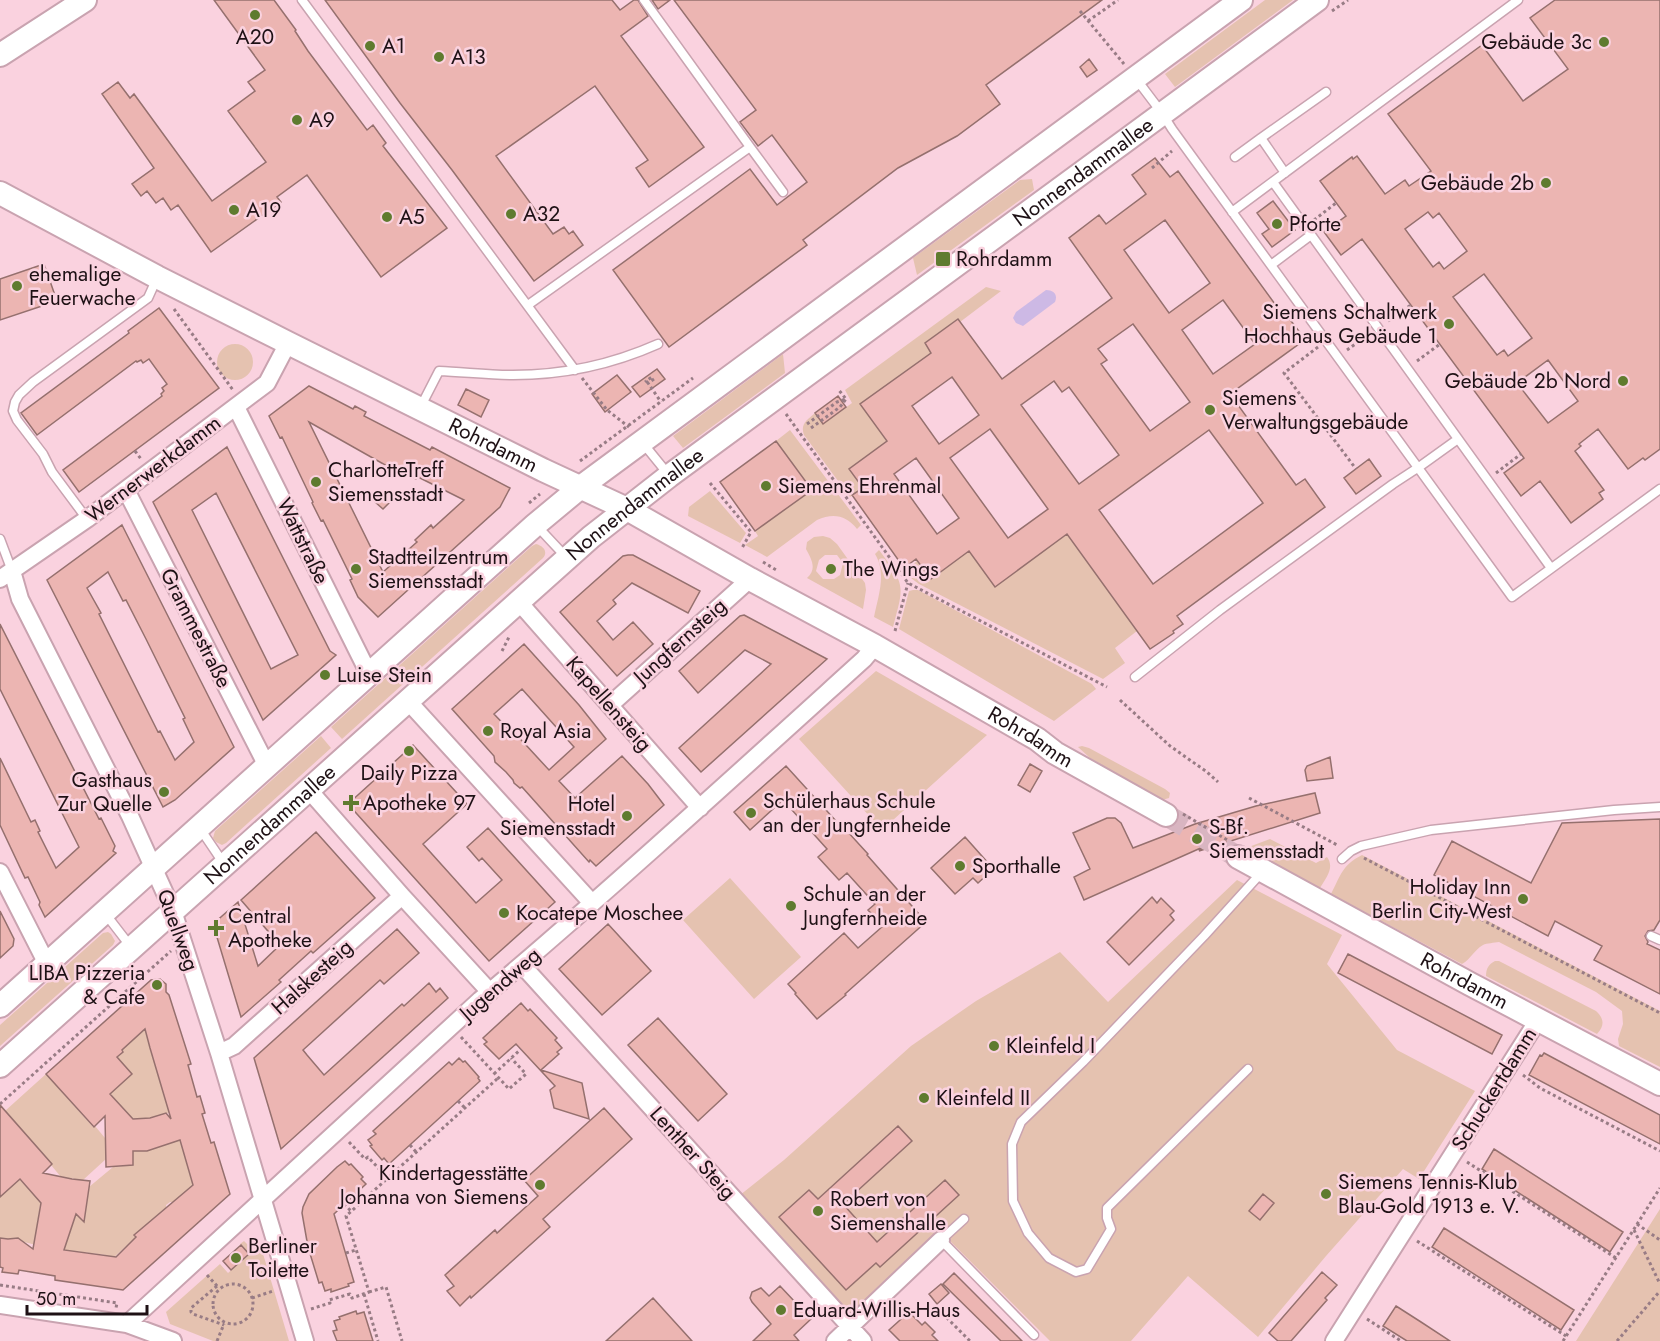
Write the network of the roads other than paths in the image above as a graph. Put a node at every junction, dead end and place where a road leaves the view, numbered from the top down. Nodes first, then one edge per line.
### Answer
1 (85, 0) edge
2 (302, 0) edge
3 (644, 0) edge
4 (1241, 0) edge
5 (1317, 0) edge
6 (1518, 0) edge
7 (0, 55) edge
8 (1128, 70) junction
9 (1326, 92) dead end
10 (1162, 113) junction
11 (1261, 138) junction
12 (750, 147) junction
13 (1235, 157) dead end
14 (1285, 173) junction
15 (1273, 182) junction
16 (783, 192) dead end
17 (0, 194) edge
18 (1232, 212) junction
19 (1311, 234) junction
20 (1271, 265) junction
21 (157, 277) junction
22 (528, 305) junction
23 (288, 343) junction
24 (658, 344) dead end
25 (575, 370) junction
26 (235, 400) junction
27 (419, 408) junction
28 (1458, 439) junction
29 (641, 442) junction
30 (1419, 467) junction
31 (578, 476) junction
32 (669, 476) junction
33 (1660, 489) edge
34 (126, 490) junction
35 (627, 509) junction
36 (87, 519) junction
37 (535, 525) junction
38 (0, 539) edge
39 (567, 557) junction
40 (1551, 568) junction
41 (6, 575) edge
42 (750, 579) junction
43 (518, 601) junction
44 (875, 646) junction
45 (369, 674) junction
46 (1135, 677) dead end
47 (407, 700) junction
48 (610, 705) junction
49 (267, 766) junction
50 (308, 789) junction
51 (1660, 807) edge
52 (699, 808) junction
53 (1166, 815) tunnel mouth
54 (198, 827) junction
55 (1238, 857) tunnel mouth
56 (1342, 859) dead end
57 (224, 864) junction
58 (154, 867) junction
59 (1262, 871) junction
60 (0, 872) edge
61 (402, 896) junction
62 (592, 903) junction
63 (173, 911) junction
64 (104, 912) junction
65 (132, 948) junction
66 (47, 964) junction
67 (522, 965) junction
68 (490, 992) junction
69 (0, 1006) edge
70 (1538, 1020) junction
71 (219, 1053) junction
72 (0, 1066) edge
73 (1248, 1069) dead end
74 (1660, 1084) edge
75 (263, 1200) junction
76 (963, 1219) dead end
77 (941, 1240) junction
78 (0, 1305) edge
79 (127, 1324) junction
80 (850, 1328) junction
81 (1035, 1335) dead end
82 (173, 1341) edge
83 (305, 1341) edge
84 (835, 1341) edge
85 (863, 1341) edge
86 (1334, 1341) edge

1 - 7 main road
2 - 22 lane
3 - 12 lane
4 - 8 main road, Nonnendammallee
5 - 10 main road, Nonnendammallee
6 - 14 lane
8 - 10 lane
8 - 29 main road, Nonnendammallee
9 - 11 lane
10 - 18 lane
10 - 32 main road, Nonnendammallee
11 - 13 lane
11 - 14 lane
12 - 16 lane
12 - 22 lane
14 - 15 lane
15 - 18 lane
15 - 19 lane
17 - 21 main road, Rohrdamm
18 - 20 lane
19 - 20 lane
19 - 28 lane
20 - 30 lane
21 - 23 main road, Rohrdamm
21 - 36 lane
22 - 25 lane
23 - 26 street, Wernerwerkdamm
23 - 27 main road, Rohrdamm
24 - 25 lane
25 - 27 lane
26 - 34 street, Wernerwerkdamm
26 - 45 street, Wattstraße
27 - 31 main road, Rohrdamm
28 - 30 lane
28 - 40 lane
29 - 31 main road, Nonnendammallee
29 - 32 lane
30 - 40 lane
30 - 46 lane
31 - 35 main road, Rohrdamm
31 - 37 main road, Nonnendammallee
32 - 35 main road, Nonnendammallee
33 - 40 lane
34 - 36 street, Wernerwerkdamm
34 - 49 street, Grammestraße
35 - 39 main road, Nonnendammallee
35 - 42 main road, Rohrdamm
36 - 41 street, Wernerwerkdamm
37 - 39 lane
37 - 45 main road, Nonnendammallee
38 - 41 lane, Quellweg
39 - 43 main road, Nonnendammallee
41 - 58 street, Quellweg
42 - 44 main road, Rohrdamm
42 - 48 street, Jungfernsteig
43 - 47 main road, Nonnendammallee
43 - 48 street, Kapellensteig
44 - 52 street, Jugendweg
44 - 53 main road, Rohrdamm
45 - 49 main road, Nonnendammallee
47 - 50 main road, Nonnendammallee
47 - 62 street
48 - 52 street, Kapellensteig
49 - 54 main road, Nonnendammallee
50 - 57 main road, Nonnendammallee
50 - 61 street
51 - 56 lane
52 - 62 street, Jugendweg
54 - 57 lane
54 - 58 main road, Nonnendammallee
55 - 59 main road, Rohrdamm
57 - 63 main road, Nonnendammallee
58 - 63 street, Quellweg
58 - 64 main road, Nonnendammallee
59 - 70 main road, Rohrdamm
59 - 73 lane
60 - 66 street
61 - 68 street
61 - 71 street, Halskesteig
62 - 67 street, Jugendweg
63 - 65 main road, Nonnendammallee
63 - 71 street, Quellweg
64 - 65 lane
64 - 66 main road, Nonnendammallee
65 - 72 main road, Nonnendammallee
66 - 69 main road, Nonnendammallee
67 - 68 street, Jugendweg
67 - 80 street, Lenther Steig
68 - 75 street, Jugendweg
70 - 74 main road, Rohrdamm
70 - 86 street, Schuckertdamm
71 - 75 street, Quellweg
75 - 79 street, Jugendweg
75 - 83 street, Quellweg
76 - 77 lane
77 - 80 street
77 - 81 lane
78 - 79 street
79 - 82 street
80 - 84 street
80 - 85 street, Lenther Steig

